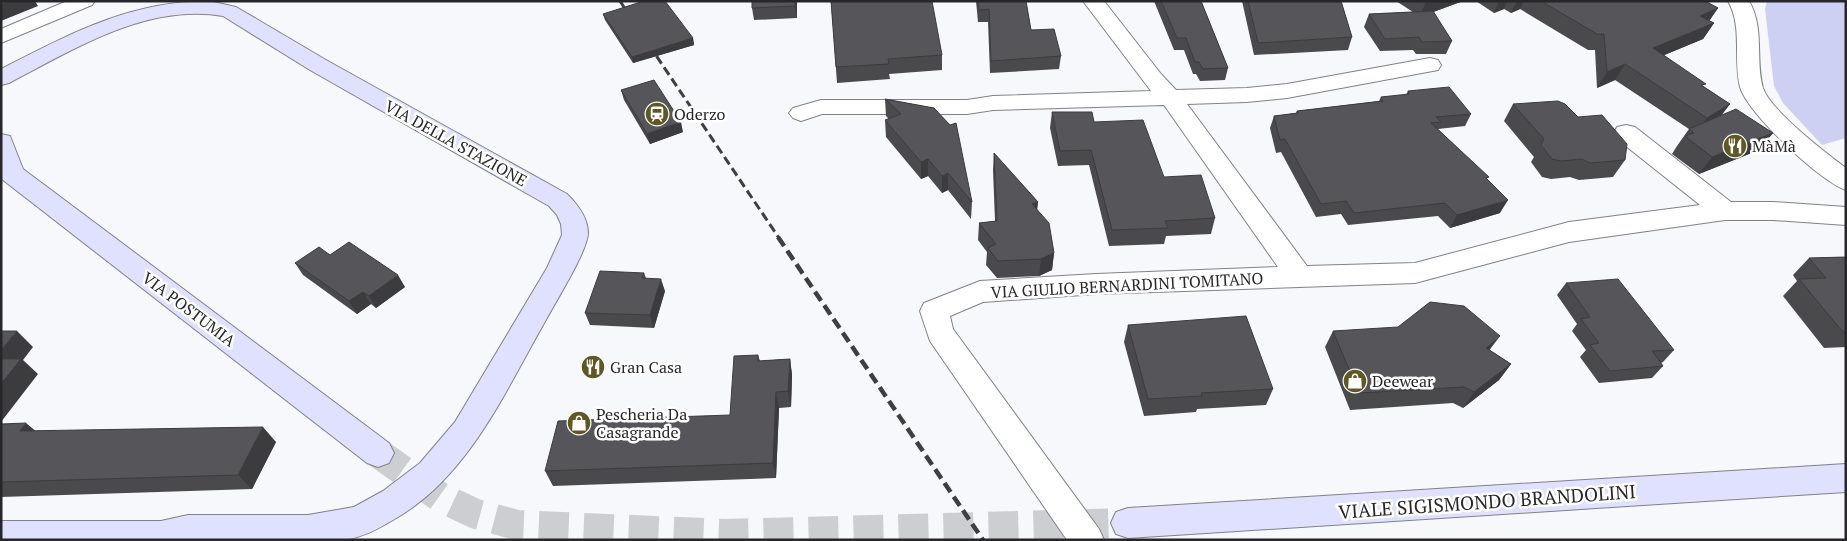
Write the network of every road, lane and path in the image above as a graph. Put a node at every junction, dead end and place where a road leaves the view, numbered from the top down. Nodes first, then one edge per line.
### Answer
1 (85, 1) edge
2 (1093, 1) edge
3 (1738, 1) edge
4 (1, 37) edge
5 (62, 47) junction
6 (33, 61) junction
7 (1430, 65) dead end
8 (1, 67) edge
9 (1, 78) edge
10 (1, 94) edge
11 (1170, 97) junction
12 (801, 113) dead end
13 (1626, 133) dead end
14 (1, 142) edge
15 (7, 170) edge
16 (1846, 181) edge
17 (1725, 211) junction
18 (1846, 216) edge
19 (1300, 277) junction
20 (378, 453) tunnel mouth
21 (1846, 478) edge
22 (1128, 523) tunnel mouth
23 (1, 536) edge
24 (1087, 540) edge

1 - 4 street
2 - 11 street
3 - 16 street
5 - 6 street, VIA DELLA STAZIONE
5 - 8 street, VIA DELLA STAZIONE
5 - 23 street, VIA DELLA STAZIONE
6 - 9 street, VIA DELLA STAZIONE
6 - 10 street
7 - 11 street
11 - 12 street
11 - 19 street
13 - 17 street
14 - 15 street
15 - 20 street, VIA POSTUMIA
17 - 18 street, VIA GIULIO BERNARDINI TOMITANO
17 - 19 street, VIA GIULIO BERNARDINI TOMITANO
19 - 24 street, VIA GIULIO BERNARDINI TOMITANO
21 - 22 street, VIALE SIGISMONDO BRANDOLINI

